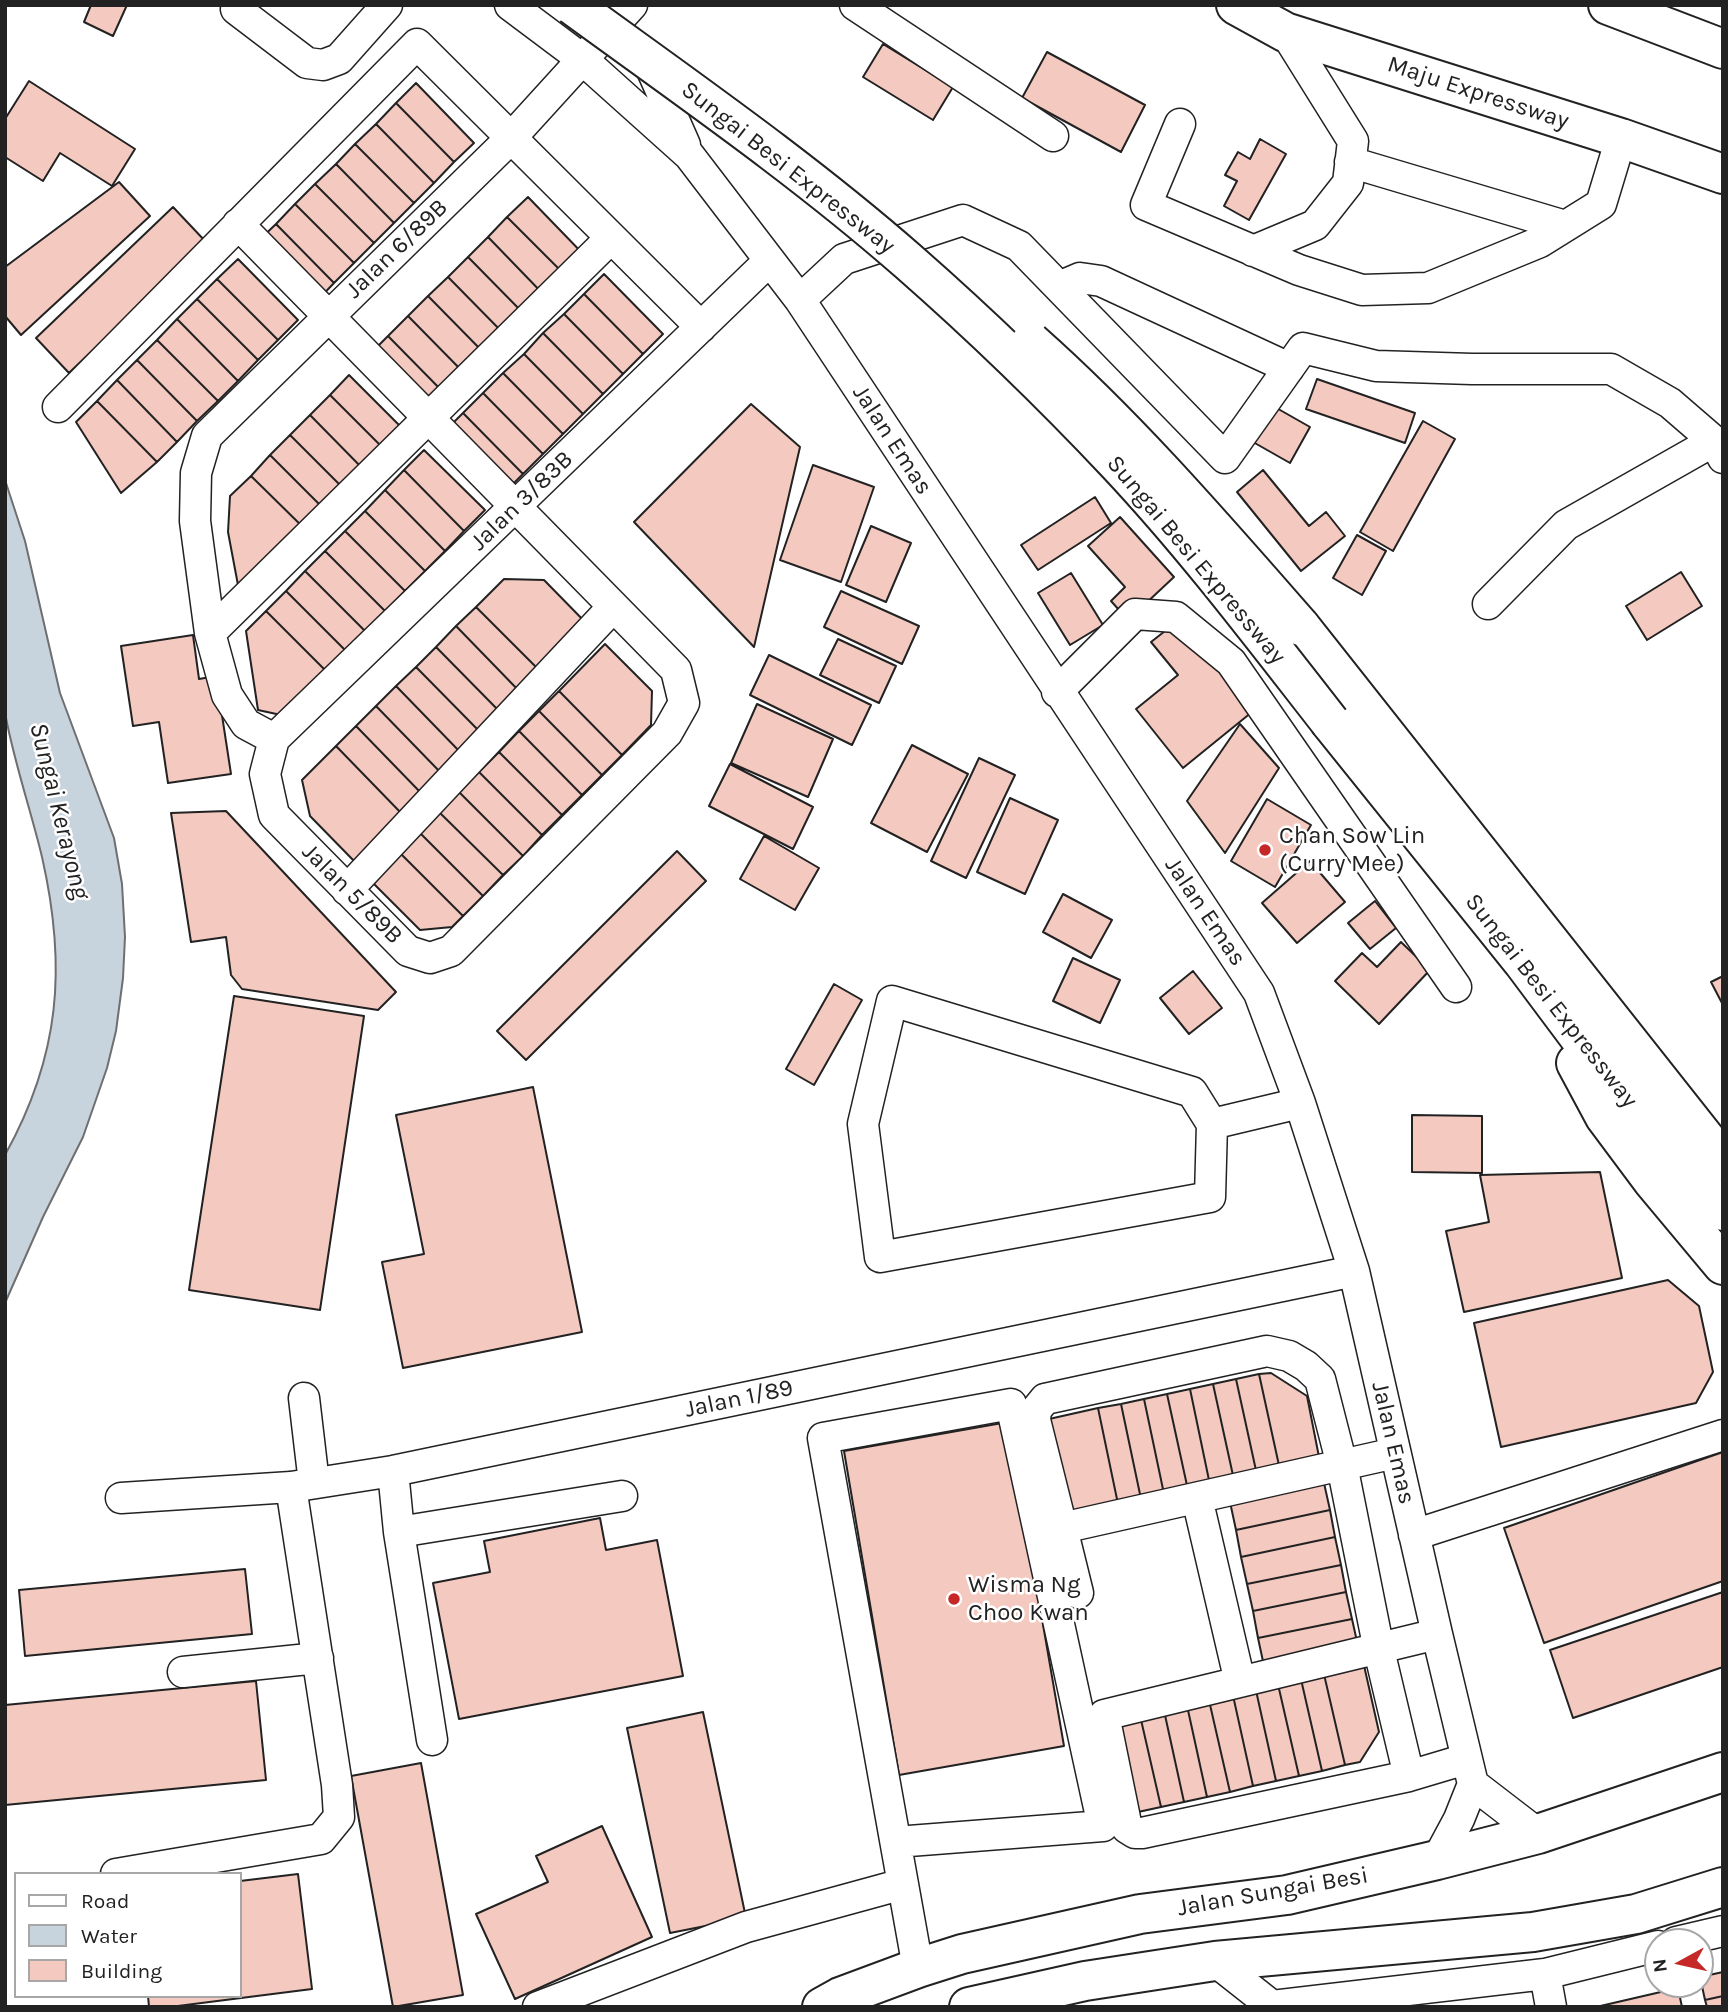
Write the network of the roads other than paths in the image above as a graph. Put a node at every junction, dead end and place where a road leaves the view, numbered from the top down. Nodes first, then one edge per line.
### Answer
1 (387, 5) edge
2 (510, 5) edge
3 (572, 5) edge
4 (855, 5) edge
5 (1236, 5) edge
6 (1608, 5) edge
7 (623, 7) edge
8 (236, 9) dead end
9 (1285, 32) junction
10 (1723, 49) edge
11 (582, 59) junction
12 (1180, 124) dead end
13 (1053, 136) dead end
14 (1621, 138) junction
15 (510, 139) junction
16 (689, 155) junction
17 (1350, 162) junction
18 (1723, 174) edge
19 (238, 224) junction
20 (1565, 226) junction
21 (611, 237) junction
22 (1253, 251) junction
23 (769, 261) junction
24 (1059, 287) junction
25 (800, 300) junction
26 (328, 316) junction
27 (701, 327) junction
28 (1289, 368) junction
29 (58, 407) dead end
30 (429, 419) junction
31 (1718, 449) edge
32 (516, 508) junction
33 (1488, 604) dead end
34 (613, 607) junction
35 (210, 633) junction
36 (1057, 692) junction
37 (274, 739) junction
38 (347, 890) junction
39 (1522, 962) junction
40 (1456, 987) dead end
41 (1300, 1103) junction
42 (1212, 1124) junction
43 (1718, 1156) edge
44 (1723, 1211) edge
45 (1723, 1265) edge
46 (1354, 1272) junction
47 (304, 1398) dead end
48 (1723, 1435) edge
49 (1395, 1453) junction
50 (1342, 1465) junction
51 (393, 1471) junction
52 (302, 1485) junction
53 (622, 1496) dead end
54 (121, 1498) dead end
55 (1197, 1498) junction
56 (1062, 1528) junction
57 (400, 1532) junction
58 (1414, 1535) junction
59 (1078, 1593) dead end
60 (1437, 1634) junction
61 (1379, 1650) junction
62 (317, 1658) junction
63 (183, 1672) dead end
64 (1240, 1682) junction
65 (432, 1740) dead end
66 (1469, 1771) junction
67 (1723, 1773) edge
68 (1409, 1776) junction
69 (1538, 1834) junction
70 (896, 1842) junction
71 (1437, 1860) junction
72 (128, 1872) edge
73 (903, 1884) junction
74 (1723, 1887) edge
75 (1644, 1949) edge
76 (1215, 1961) junction
77 (918, 1968) junction
78 (1545, 1974) junction
79 (1073, 1994) edge
80 (538, 2007) edge
81 (822, 2007) edge
82 (969, 2007) edge
83 (1551, 2007) edge

1 - 8 street
2 - 11 street, Jalan Emas
3 - 39 highway, Sungai Besi Expressway, bridge
4 - 13 street
5 - 9 highway, Maju Expressway
6 - 10 highway
7 - 11 street, Jalan 6/89B
7 - 16 street, Jalan Emas
7 - 43 highway, Sungai Besi Expressway, bridge
9 - 14 highway, Maju Expressway
9 - 17 street
11 - 15 street, Jalan 6/89B
11 - 16 street, Jalan Emas
12 - 22 street
14 - 18 highway, Maju Expressway
14 - 20 street
15 - 19 street
15 - 21 street
15 - 26 street, Jalan 6/89B
16 - 23 street, Jalan Emas
17 - 20 street
17 - 22 street
19 - 26 street, Jalan 5/89B
19 - 29 street
20 - 22 street
21 - 27 street
21 - 30 street
23 - 25 street, Jalan Emas
23 - 27 street, Jalan 3/83B
24 - 25 street
24 - 28 street
24 - 28 street
25 - 36 street, Jalan Emas
26 - 30 street, Jalan 5/89B
26 - 35 street, Jalan 6/89B
27 - 32 street, Jalan 3/83B
28 - 31 street
30 - 32 street, Jalan 5/89B
30 - 35 street
31 - 33 street
32 - 34 street, Jalan 5/89B
32 - 37 street, Jalan 3/83B
34 - 38 street
34 - 38 street, Jalan 5/89B
35 - 37 street
36 - 40 street
36 - 41 street, Jalan Emas
37 - 38 street, Jalan 5/89B
39 - 44 highway, Sungai Besi Expressway
39 - 45 highway
41 - 42 street
41 - 46 street, Jalan Emas
42 - 42 street
46 - 49 street, Jalan Emas
46 - 51 street, Jalan 1/89
47 - 52 street
48 - 58 street
49 - 50 street
49 - 58 street, Jalan Emas
50 - 55 street
50 - 56 street
50 - 61 street
51 - 52 street, Jalan 1/89
51 - 57 street
52 - 54 street, Jalan 1/89
52 - 62 street
53 - 57 street
55 - 56 street
55 - 64 street
56 - 59 street
57 - 65 street
58 - 60 street, Jalan Emas
60 - 61 street
60 - 66 street, Jalan Emas
61 - 64 street
61 - 68 street
62 - 63 street
62 - 72 street
64 - 68 street
66 - 68 street
66 - 69 street
66 - 71 street
67 - 69 highway, Jalan Sungai Besi
69 - 71 highway, Jalan Sungai Besi
70 - 70 street
70 - 73 street
71 - 77 highway, Jalan Sungai Besi
73 - 77 street
73 - 80 street
74 - 76 highway
75 - 78 street
76 - 78 street
76 - 79 highway
77 - 81 highway, Jalan Sungai Besi
78 - 83 street
79 - 82 highway

